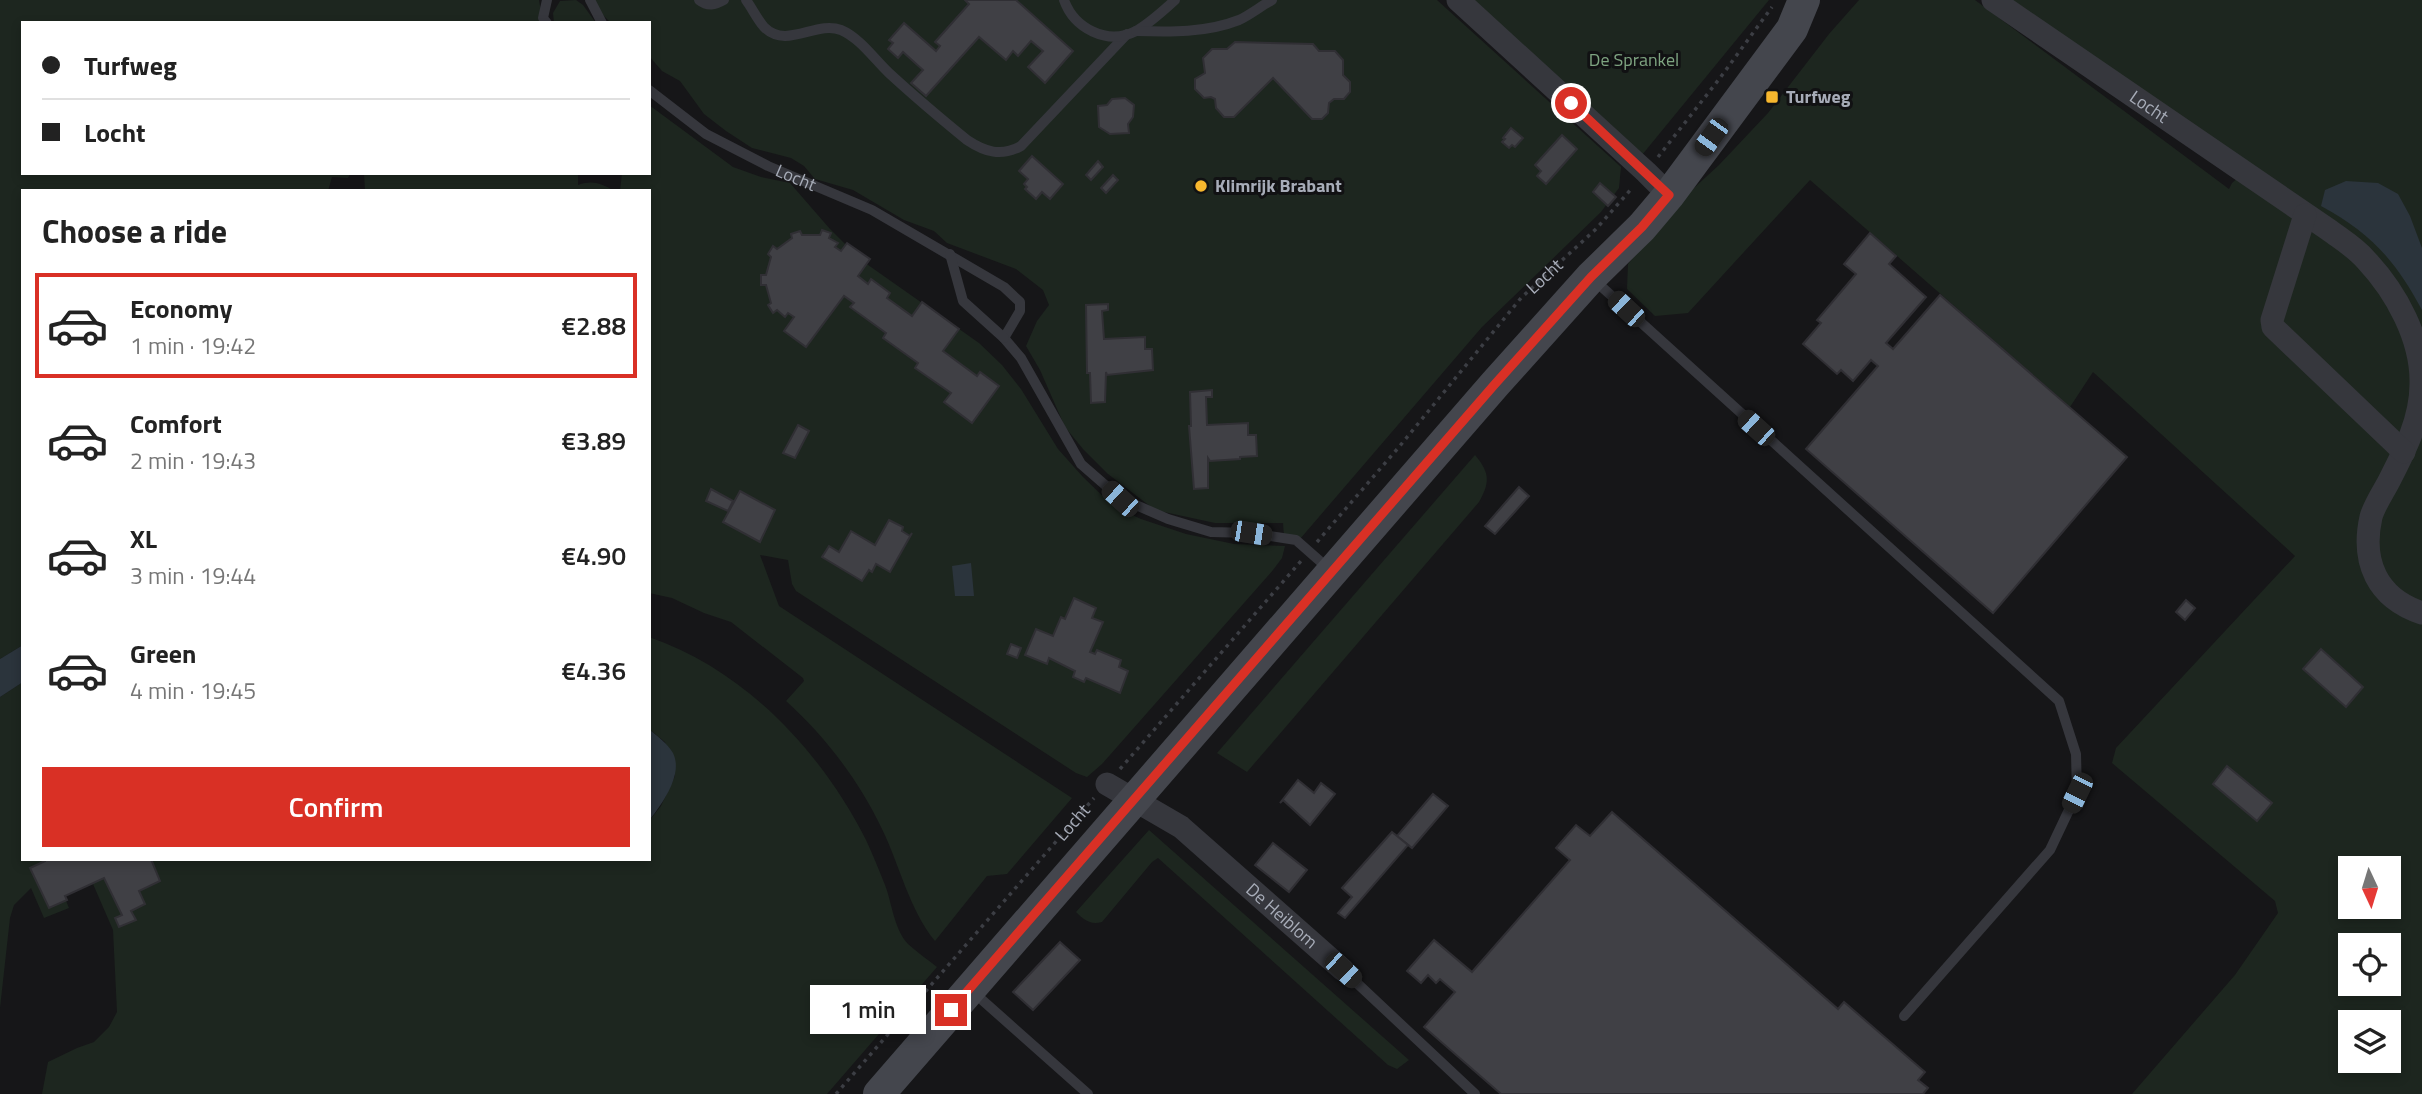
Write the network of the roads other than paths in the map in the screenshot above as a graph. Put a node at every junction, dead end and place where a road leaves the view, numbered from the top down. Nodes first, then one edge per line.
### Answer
1 (547, 0) edge
2 (590, 0) edge
3 (699, 0) edge
4 (724, 0) edge
5 (746, 0) edge
6 (1064, 0) edge
7 (1175, 0) edge
8 (1272, 0) edge
9 (1458, 0) edge
10 (1804, 0) edge
11 (1827, 0) edge
12 (1993, 0) edge
13 (545, 21) edge
14 (602, 21) edge
15 (1792, 29) junction
16 (1131, 32) junction
17 (651, 92) edge
18 (1669, 195) junction
19 (2305, 215) junction
20 (950, 254) junction
21 (1591, 277) junction
22 (1004, 338) junction
23 (2404, 452) junction
24 (1320, 562) junction
25 (2422, 613) edge
26 (1107, 784) road end
27 (1134, 799) junction
28 (1343, 970) joint
29 (970, 989) junction
30 (1904, 1016) dead end
31 (879, 1094) edge
32 (1088, 1094) edge
33 (1475, 1094) edge

1 - 13 lane
2 - 14 lane
3 - 4 lane
5 - 16 lane
6 - 16 lane
7 - 16 lane
8 - 16 lane
9 - 18 street
10 - 15 street, Locht
11 - 15 street, Locht
12 - 19 street, Locht
15 - 18 street, Locht
17 - 20 lane, Locht
18 - 21 street, Locht
19 - 23 street, Locht
19 - 23 street
20 - 22 lane
20 - 22 lane, Locht
21 - 24 street, Locht
21 - 30 lane
22 - 24 lane
23 - 25 street, Locht
24 - 27 street, Locht
26 - 27 street, De Heiblom
27 - 28 street, De Heiblom
27 - 29 street, Locht
28 - 33 lane, De Heiblom
29 - 31 street, Locht
29 - 32 lane

